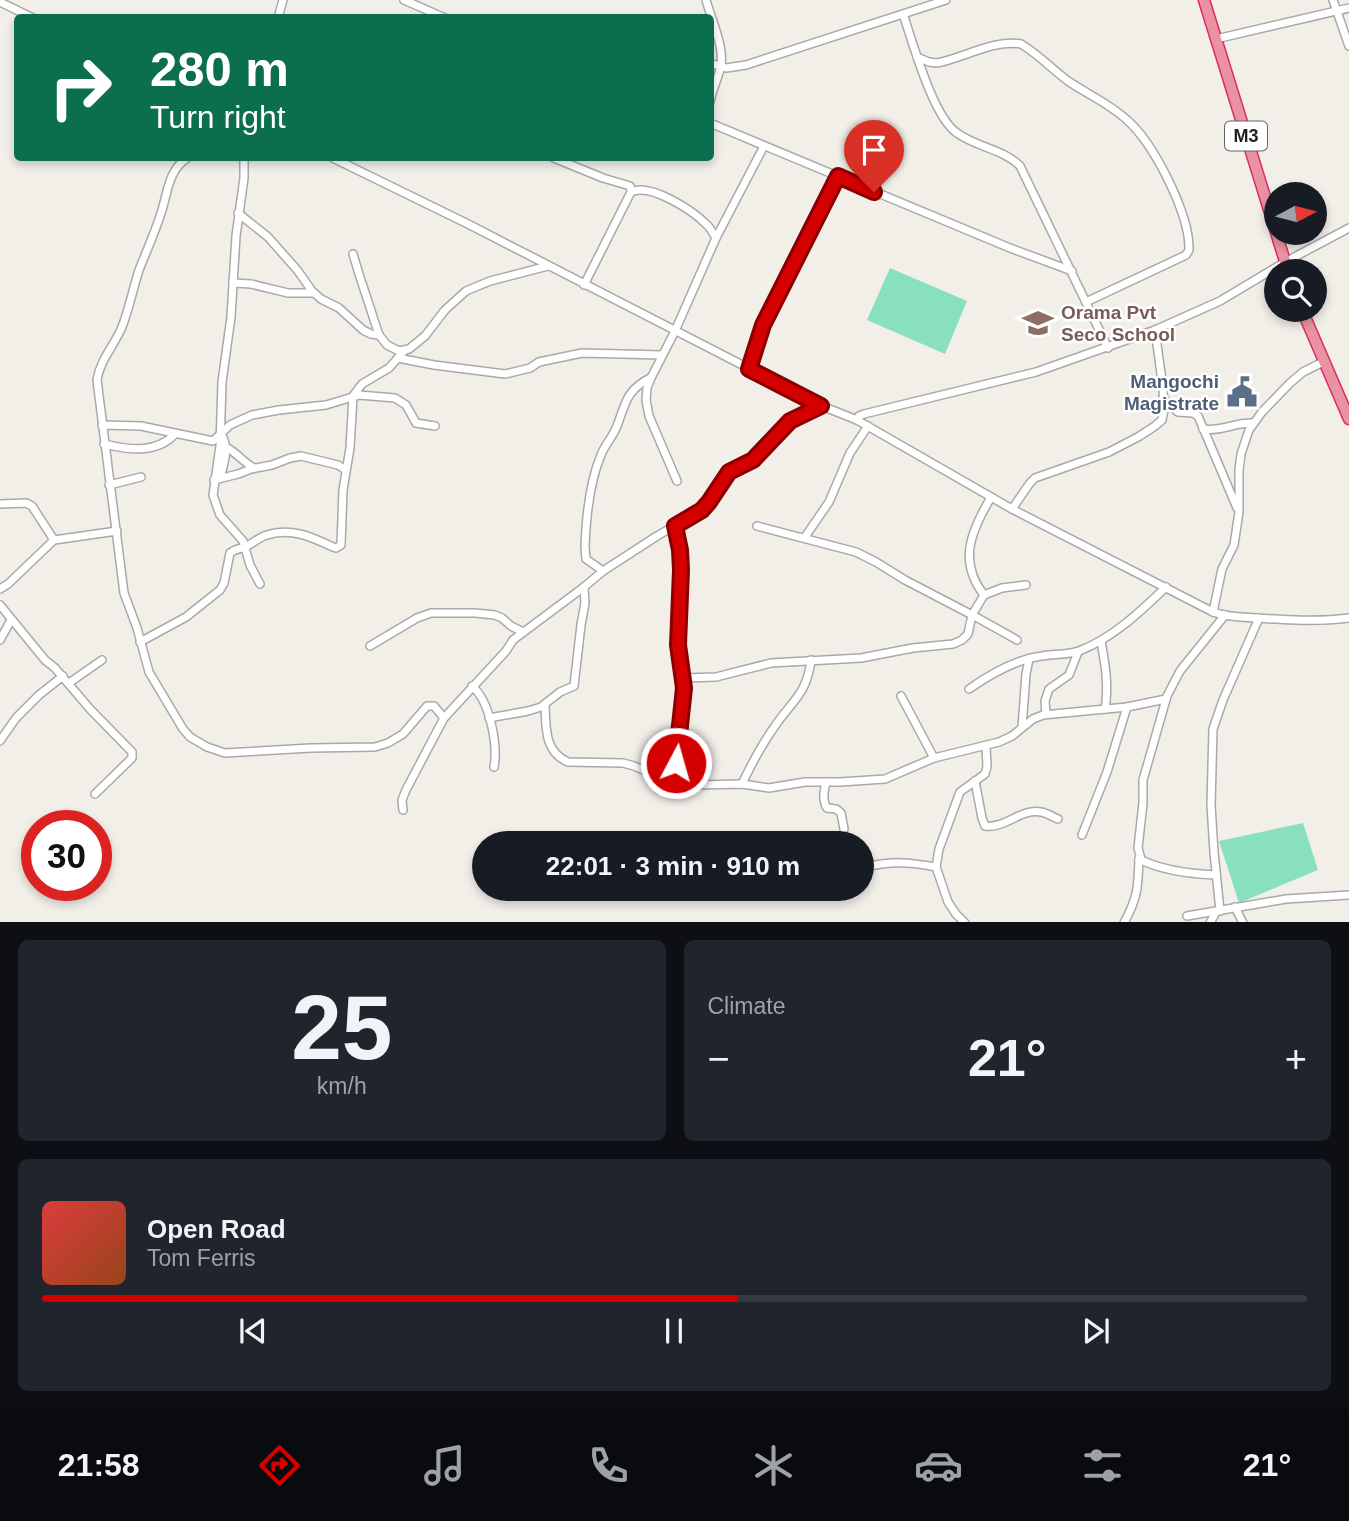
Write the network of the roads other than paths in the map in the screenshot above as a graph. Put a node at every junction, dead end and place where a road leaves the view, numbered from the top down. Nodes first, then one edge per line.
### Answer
1 (404, 0) edge
2 (946, 0) edge
3 (1204, 0) edge
4 (1333, 0) edge
5 (0, 2) edge
6 (1349, 8) edge
7 (1338, 11) junction
8 (25, 14) edge
9 (436, 14) edge
10 (903, 14) junction
11 (714, 28) edge
12 (1216, 39) junction
13 (1349, 46) edge
14 (917, 57) junction
15 (714, 65) edge
16 (720, 67) junction
17 (714, 84) edge
18 (714, 125) edge
19 (764, 146) junction
20 (184, 161) edge
21 (244, 161) edge
22 (339, 161) edge
23 (561, 161) edge
24 (838, 176) junction
25 (632, 190) junction
26 (238, 213) junction
27 (1349, 228) edge
28 (716, 238) junction
29 (354, 254) dead end
30 (1284, 259) edge
31 (1299, 259) edge
32 (548, 266) junction
33 (1072, 271) junction
34 (1264, 278) edge
35 (233, 283) junction
36 (584, 285) junction
37 (314, 293) junction
38 (1086, 302) junction
39 (1307, 322) edge
40 (1155, 330) junction
41 (675, 331) junction
42 (379, 335) junction
43 (1108, 348) junction
44 (401, 354) junction
45 (662, 355) junction
46 (1324, 362) junction
47 (749, 369) junction
48 (651, 378) junction
49 (353, 396) junction
50 (1163, 398) junction
51 (821, 406) junction
52 (1349, 419) edge
53 (857, 420) junction
54 (1253, 423) junction
55 (102, 425) junction
56 (435, 426) dead end
57 (868, 426) junction
58 (1203, 429) junction
59 (175, 434) junction
60 (220, 434) junction
61 (104, 444) junction
62 (226, 447) junction
63 (254, 468) junction
64 (346, 470) junction
65 (141, 477) dead end
66 (217, 479) junction
67 (677, 481) dead end
68 (109, 485) junction
69 (990, 497) junction
70 (0, 504) edge
71 (1012, 509) junction
72 (1239, 512) junction
73 (675, 526) junction
74 (757, 526) dead end
75 (117, 531) junction
76 (805, 537) junction
77 (54, 540) junction
78 (245, 547) junction
79 (603, 571) junction
80 (260, 584) dead end
81 (1026, 585) dead end
82 (584, 587) junction
83 (1166, 587) junction
84 (0, 589) edge
85 (984, 595) junction
86 (0, 605) edge
87 (1213, 612) junction
88 (972, 615) junction
89 (1225, 615) junction
90 (1259, 618) junction
91 (1349, 618) edge
92 (11, 620) junction
93 (523, 632) junction
94 (0, 639) edge
95 (1017, 640) dead end
96 (1101, 641) junction
97 (140, 642) junction
98 (370, 646) dead end
99 (1078, 652) junction
100 (1029, 659) junction
101 (102, 660) dead end
102 (811, 660) junction
103 (63, 676) junction
104 (683, 678) junction
105 (69, 683) junction
106 (472, 686) junction
107 (969, 689) dead end
108 (901, 696) dead end
109 (1166, 699) junction
110 (545, 705) junction
111 (1127, 707) junction
112 (1105, 709) junction
113 (1046, 715) junction
114 (444, 718) junction
115 (489, 718) junction
116 (1022, 728) junction
117 (0, 741) edge
118 (986, 746) junction
119 (934, 758) junction
120 (494, 767) dead end
121 (975, 781) junction
122 (672, 782) junction
123 (826, 782) junction
124 (742, 785) junction
125 (95, 794) dead end
126 (403, 810) dead end
127 (1058, 819) dead end
128 (844, 830) dead end
129 (1082, 835) dead end
130 (1139, 859) junction
131 (874, 865) edge
132 (936, 867) junction
133 (1216, 875) junction
134 (1349, 895) edge
135 (1235, 907) junction
136 (1218, 911) junction
137 (1187, 916) dead end
138 (962, 921) edge
139 (1124, 922) edge
140 (1210, 922) edge
141 (1243, 922) edge

1 - 9 street
2 - 10 street
3 - 12 highway, M3
4 - 7 street
5 - 8 street
6 - 7 street
7 - 12 street
7 - 13 street
10 - 14 street
10 - 16 street
11 - 16 street
12 - 30 highway, M3
14 - 33 street
14 - 38 street
15 - 16 street
16 - 17 street
18 - 19 street
19 - 24 street
19 - 28 street
20 - 55 street
21 - 26 street
22 - 32 street
23 - 25 street
24 - 33 street
24 - 47 street
25 - 28 street
25 - 36 street
26 - 35 street
26 - 37 street
27 - 31 street
28 - 41 street
29 - 42 street
32 - 36 street
32 - 44 street
33 - 38 street
34 - 40 street
35 - 37 street
35 - 60 street
36 - 41 street
37 - 42 street
38 - 43 street
39 - 46 highway
40 - 43 street
40 - 50 street
41 - 45 street
41 - 47 street
42 - 44 street
43 - 53 street
44 - 45 street
44 - 49 street
45 - 48 street
46 - 52 highway
46 - 54 street
47 - 51 street
48 - 67 street
48 - 79 street
49 - 56 street
49 - 60 street
49 - 64 street
50 - 58 street
50 - 71 street
51 - 53 street
51 - 73 street
53 - 57 street
54 - 58 street
54 - 72 street
55 - 59 street
55 - 61 street
57 - 69 street
57 - 76 street
58 - 72 street
59 - 60 street
59 - 61 street
60 - 62 street
60 - 66 street
61 - 68 street
62 - 63 street
62 - 66 street
63 - 64 street
63 - 66 street
64 - 78 street
65 - 68 street
66 - 78 street
68 - 75 street
69 - 71 street
69 - 85 street
70 - 77 street
71 - 83 street
72 - 87 street
73 - 79 street
73 - 104 street
74 - 76 street
75 - 77 street
75 - 97 street
76 - 88 street
77 - 84 street
78 - 80 street
78 - 97 street
79 - 82 street
81 - 85 street
82 - 93 street
82 - 110 street
83 - 87 street
83 - 96 street
85 - 88 street
86 - 92 street
87 - 89 street
88 - 95 street
88 - 102 street
89 - 90 street
89 - 109 street
90 - 91 street
90 - 133 street
92 - 94 street
92 - 103 street
93 - 98 street
93 - 106 street
96 - 99 street
96 - 112 street
97 - 114 street
99 - 100 street
99 - 113 street
100 - 107 street
100 - 116 street
101 - 105 street
102 - 104 street
102 - 124 street
103 - 105 street
103 - 117 street
104 - 122 street
105 - 125 street
106 - 114 street
106 - 115 street
108 - 119 street
109 - 111 street
109 - 130 street
110 - 115 street
110 - 122 street
111 - 112 street
111 - 129 street
112 - 113 street
113 - 116 street
114 - 126 street
115 - 120 street
116 - 118 street
118 - 119 street
118 - 121 street
119 - 123 street
121 - 127 street
121 - 132 street
122 - 124 street
123 - 124 street
123 - 128 street
130 - 133 street
130 - 139 street
131 - 132 street
132 - 138 street
133 - 136 street
134 - 135 street
135 - 136 street
135 - 141 street
136 - 137 street
136 - 140 street

